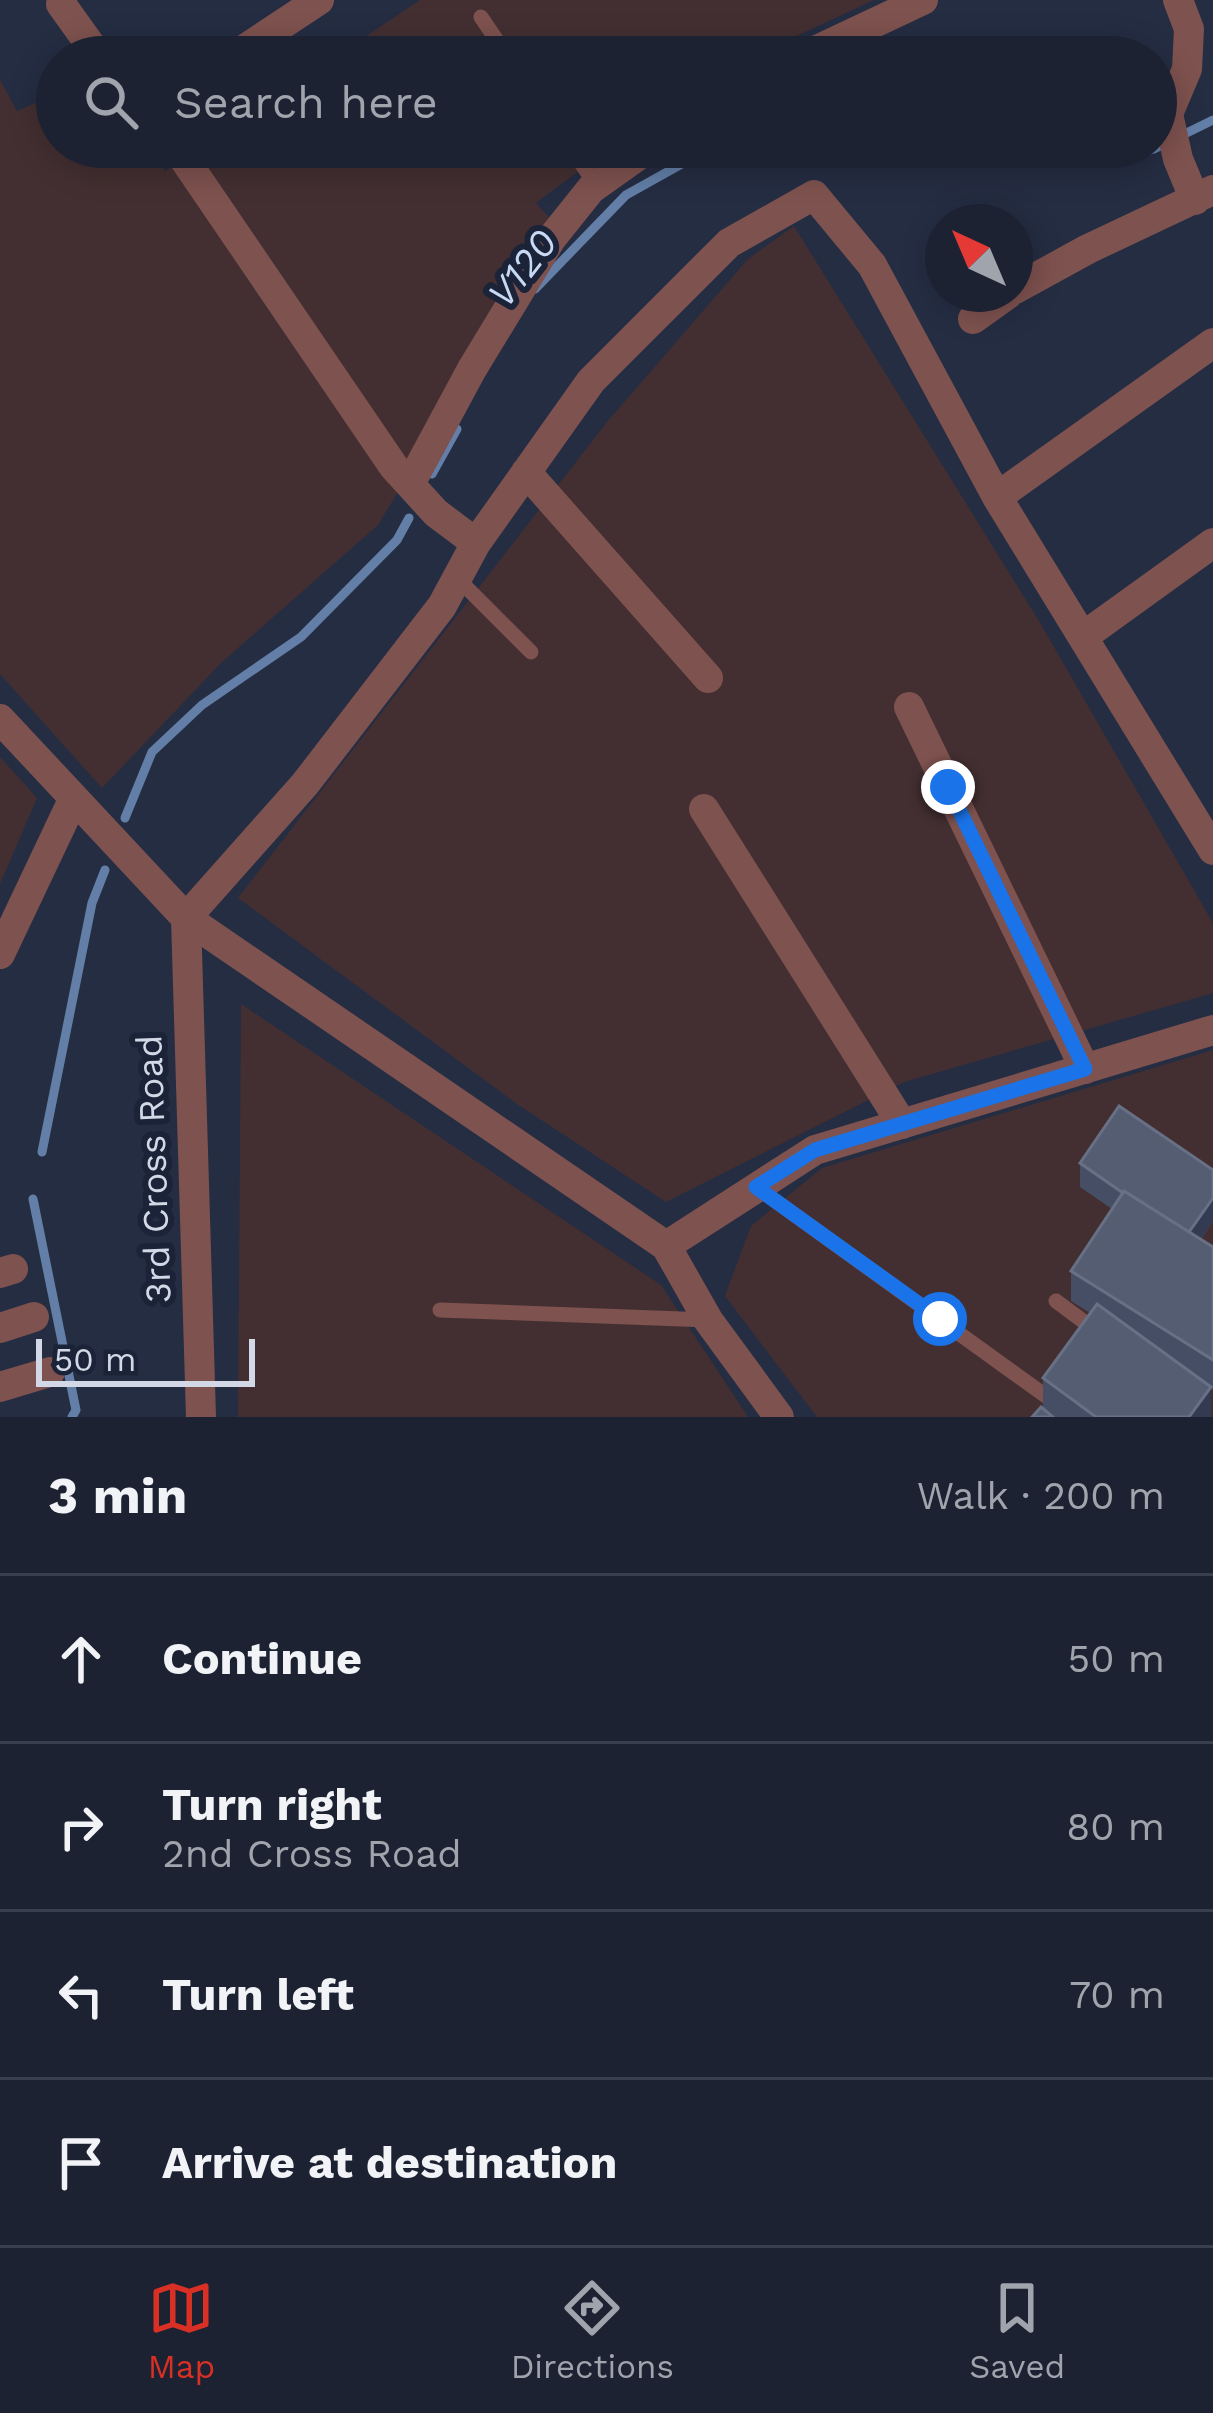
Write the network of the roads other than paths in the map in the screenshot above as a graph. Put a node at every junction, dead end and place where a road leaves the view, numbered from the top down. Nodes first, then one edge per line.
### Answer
1 (62, 0) edge
2 (319, 0) edge
3 (923, 0) edge
4 (1178, 0) edge
5 (481, 17) dead end
6 (85, 36) edge
7 (265, 36) edge
8 (494, 36) edge
9 (847, 36) edge
10 (1177, 93) edge
11 (1177, 155) edge
12 (191, 168) edge
13 (584, 168) edge
14 (620, 168) edge
15 (596, 185) junction
16 (1204, 195) edge
17 (1033, 279) edge
18 (983, 312) edge
19 (973, 319) dead end
20 (1213, 343) edge
21 (526, 472) junction
22 (410, 484) junction
23 (998, 497) junction
24 (476, 543) junction
25 (1213, 543) edge
26 (457, 578) junction
27 (1084, 636) junction
28 (531, 652) dead end
29 (709, 678) dead end
30 (909, 707) dead end
31 (0, 719) edge
32 (73, 800) junction
33 (704, 809) dead end
34 (1213, 850) edge
35 (186, 918) junction
36 (0, 954) edge
37 (1213, 1030) edge
38 (1085, 1069) junction
39 (902, 1124) junction
40 (756, 1187) junction
41 (666, 1246) junction
42 (1056, 1301) dead end
43 (440, 1310) dead end
44 (34, 1318) dead end
45 (708, 1320) junction
46 (0, 1328) edge
47 (1108, 1339) edge
48 (50, 1372) dead end
49 (0, 1387) edge
50 (1050, 1399) edge
51 (200, 1417) edge
52 (779, 1417) edge

1 - 6 street
2 - 7 street
3 - 9 street
4 - 10 street
5 - 8 lane
11 - 16 street
12 - 22 street
13 - 15 lane
14 - 15 street
15 - 22 street
16 - 17 street
18 - 19 street
20 - 23 street
21 - 23 street
21 - 24 street
21 - 29 street
22 - 24 street
23 - 27 street
24 - 26 street
25 - 27 street
26 - 28 lane
26 - 35 street
27 - 34 street
30 - 38 street
31 - 32 street
32 - 35 street
32 - 36 street
33 - 39 street
35 - 41 street
35 - 51 street, 3rd Cross Road
37 - 38 street
38 - 39 street
39 - 40 street
40 - 41 street
40 - 50 lane
41 - 45 street
42 - 47 lane
43 - 45 lane
44 - 46 street
45 - 52 street
48 - 49 street

